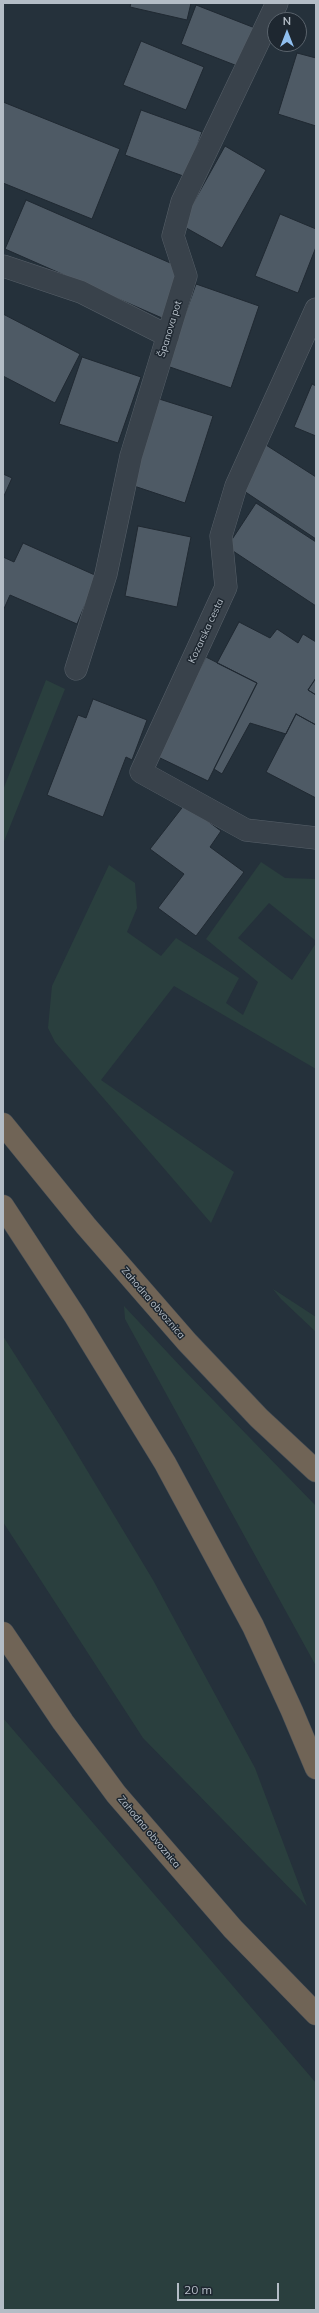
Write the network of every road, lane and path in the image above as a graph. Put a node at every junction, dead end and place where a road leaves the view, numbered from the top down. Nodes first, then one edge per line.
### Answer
1 (278, 3) edge
2 (3, 266) edge
3 (316, 309) edge
4 (168, 336) junction
5 (76, 669) dead end
6 (316, 838) edge
7 (3, 1124) edge
8 (3, 1206) edge
9 (316, 1471) edge
10 (3, 1633) edge
11 (316, 1768) edge
12 (316, 2014) edge

1 - 4 street, Španova pot
2 - 4 street
3 - 6 street, Kozarska cesta
4 - 5 street, Španova pot
7 - 9 highway, Zahodna obvoznica
8 - 11 highway
10 - 12 highway, Zahodna obvoznica

